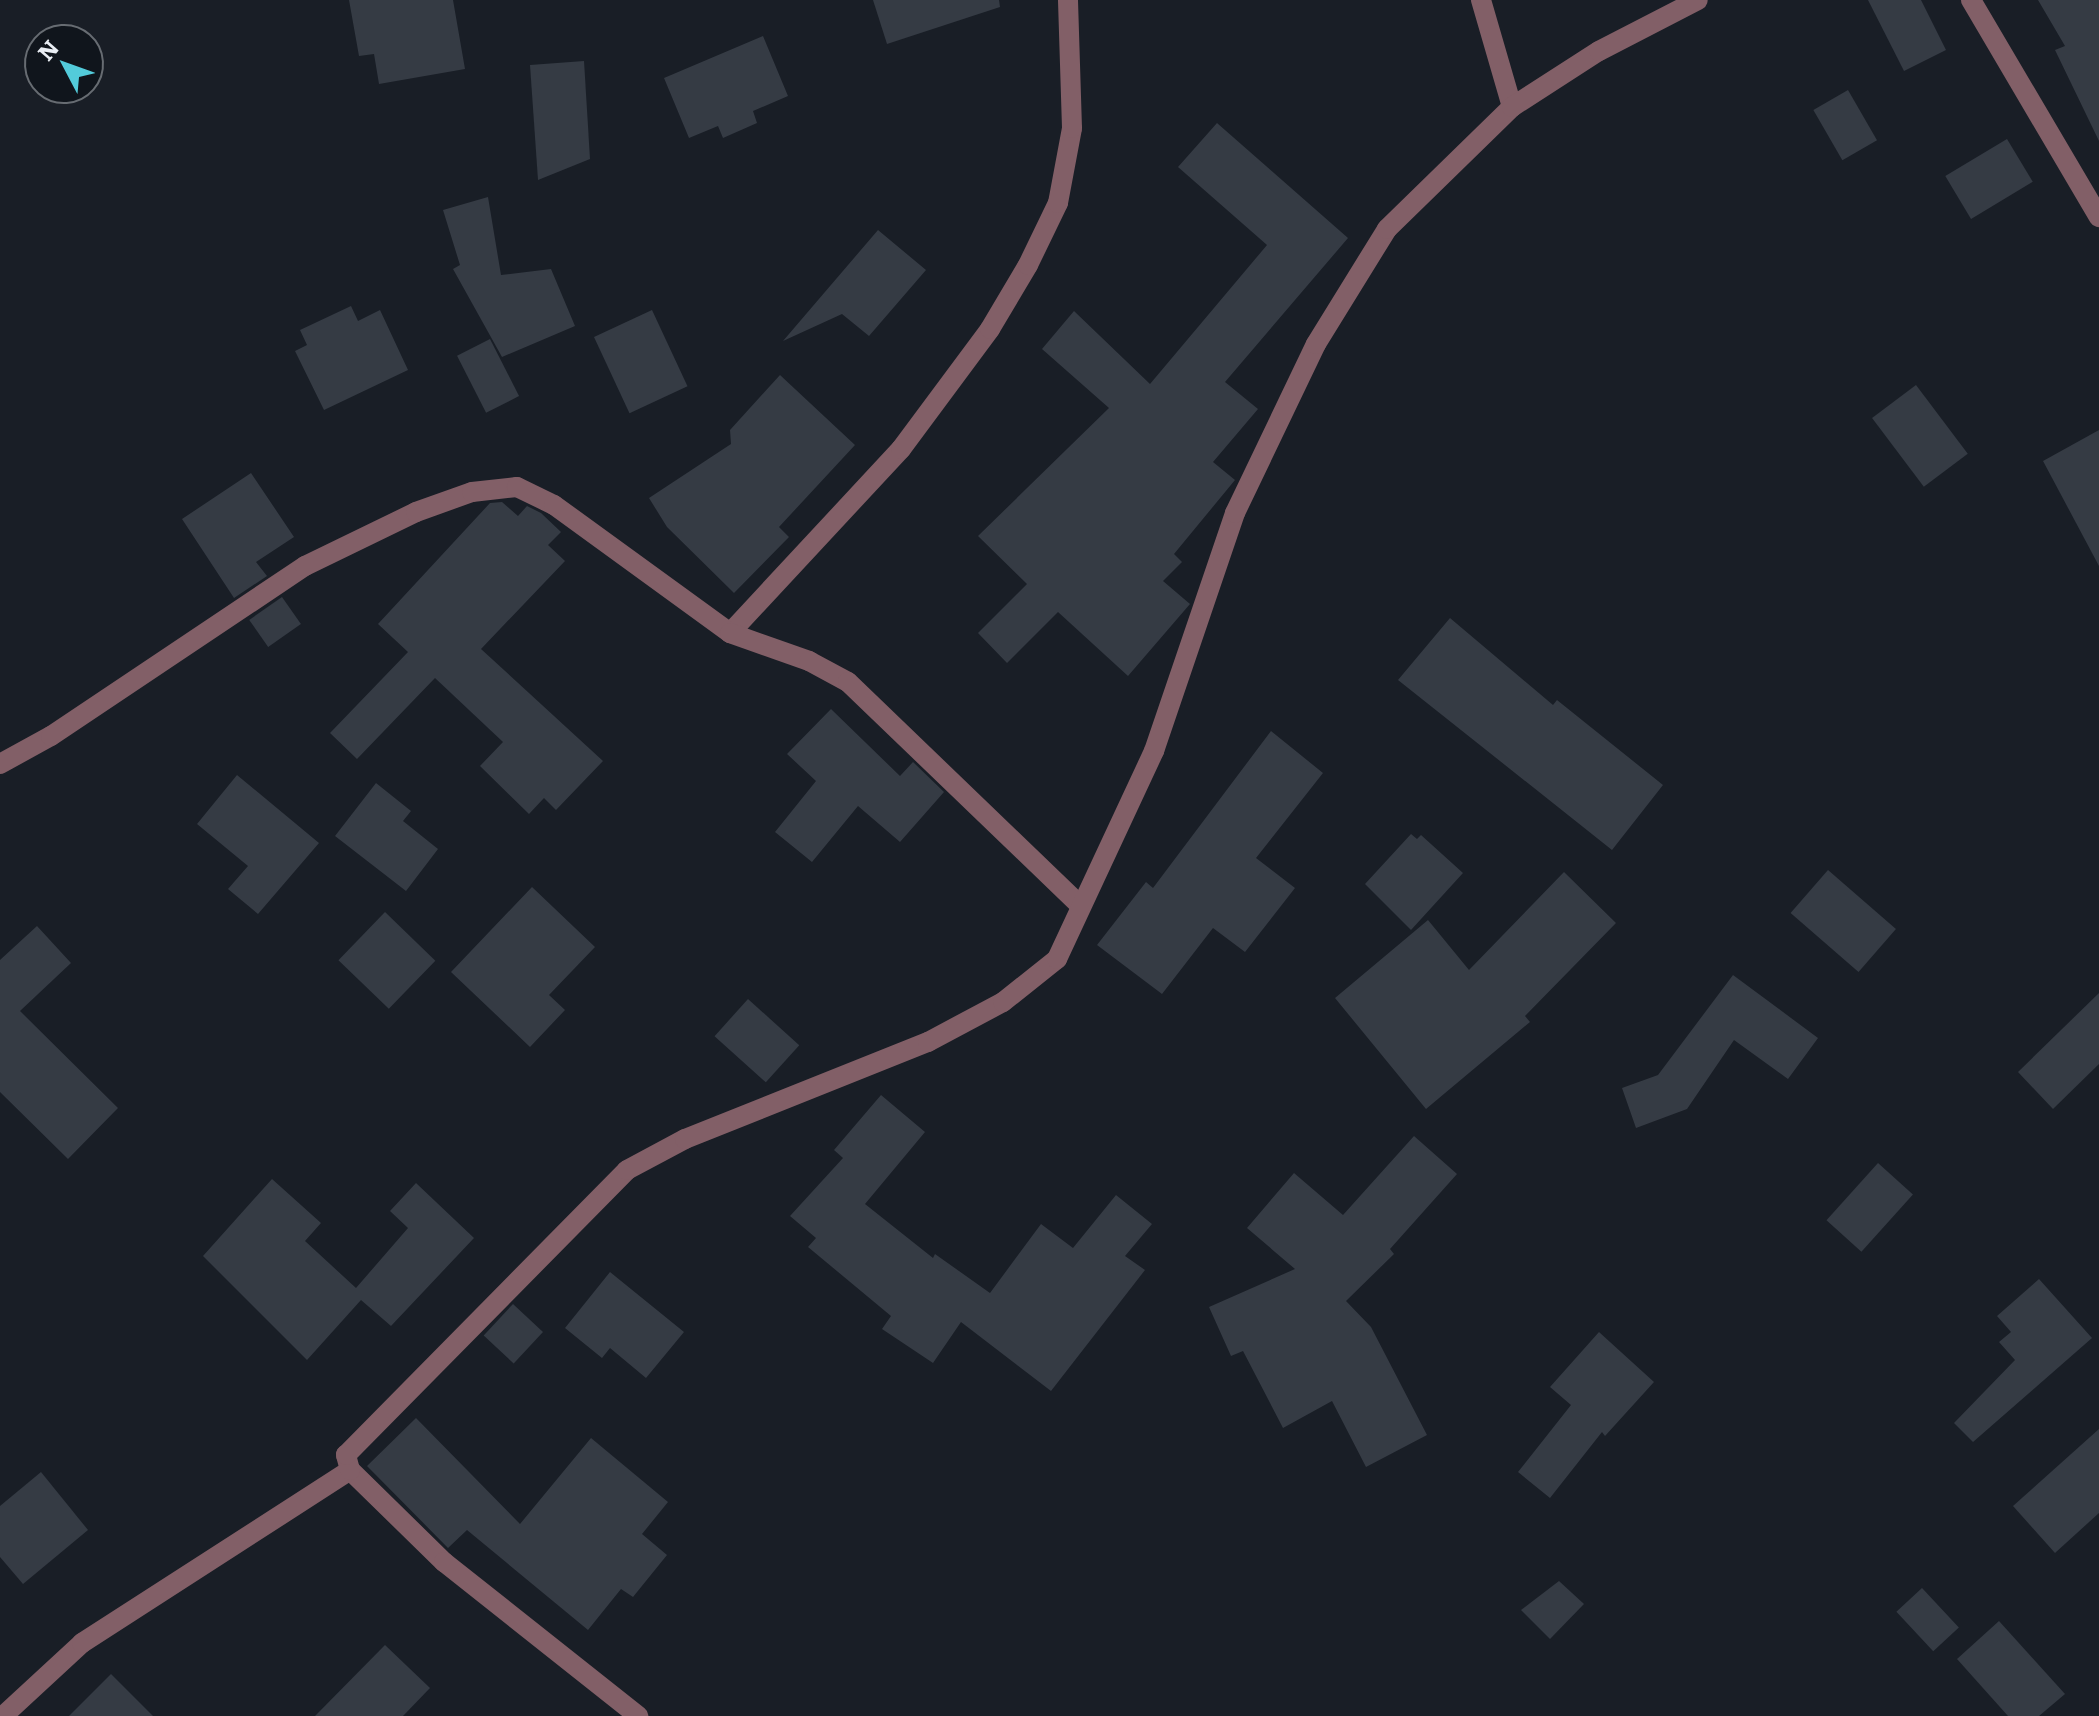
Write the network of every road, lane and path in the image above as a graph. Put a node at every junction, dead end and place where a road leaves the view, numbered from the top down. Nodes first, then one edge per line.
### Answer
1 (1068, 0) edge
2 (1481, 0) edge
3 (1698, 0) edge
4 (1971, 0) edge
5 (1512, 107) junction
6 (2090, 185) edge
7 (2099, 217) edge
8 (730, 633) junction
9 (0, 764) edge
10 (1081, 906) junction
11 (350, 1470) junction
12 (3, 1716) edge
13 (638, 1716) edge

1 - 8 street
2 - 5 street
3 - 5 street
4 - 6 street
5 - 10 street
6 - 7 street
8 - 9 street
8 - 10 street
10 - 11 street
11 - 12 street
11 - 13 street

